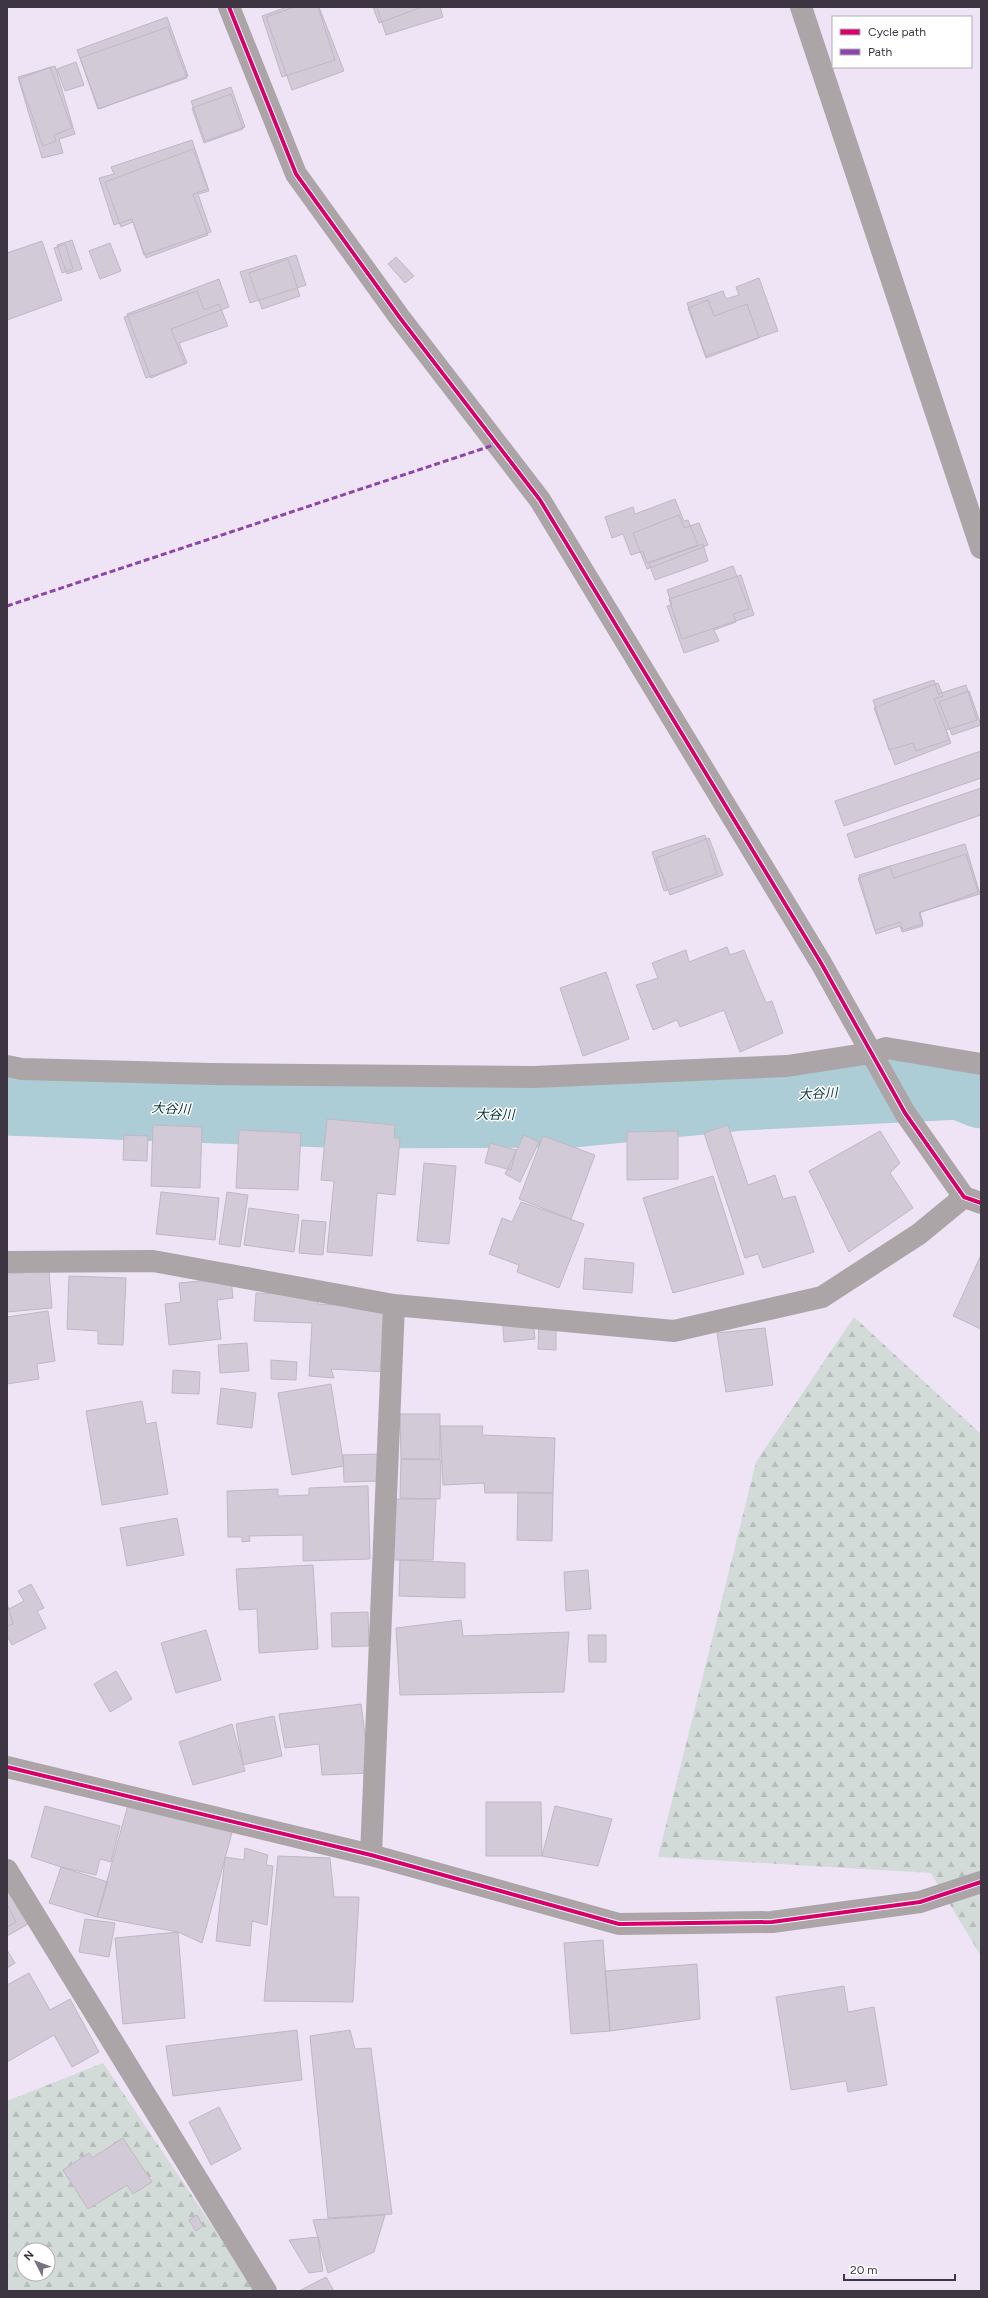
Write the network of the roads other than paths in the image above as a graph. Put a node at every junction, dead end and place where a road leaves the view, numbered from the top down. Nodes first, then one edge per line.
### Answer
1 (229, 7) edge
2 (800, 7) edge
3 (981, 548) edge
4 (873, 1056) junction
5 (981, 1064) edge
6 (7, 1066) edge
7 (973, 1200) edge
8 (7, 1262) edge
9 (394, 1305) junction
10 (7, 1766) edge
11 (371, 1854) junction
12 (7, 1870) edge
13 (981, 1882) edge
14 (266, 2291) edge

1 - 4 street
2 - 3 street
4 - 5 street
4 - 6 street
4 - 7 street
7 - 9 street
8 - 9 street
9 - 11 street
10 - 11 street
11 - 13 street
12 - 14 street

